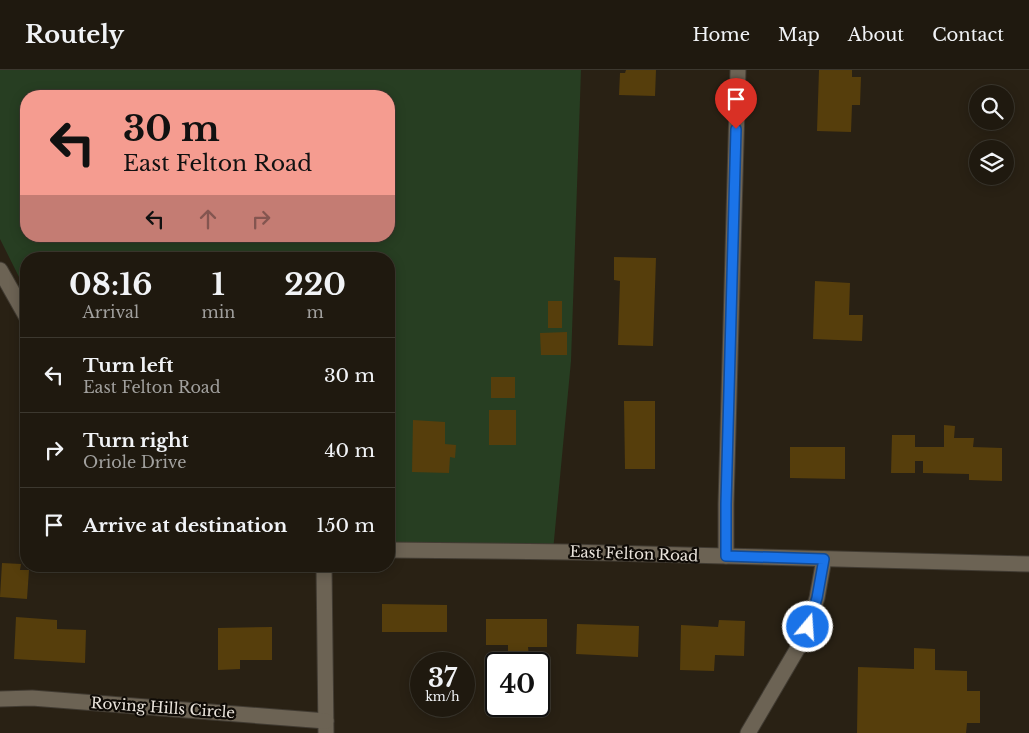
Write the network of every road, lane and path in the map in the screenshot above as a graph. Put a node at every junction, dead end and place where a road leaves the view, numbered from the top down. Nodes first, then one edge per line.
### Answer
1 (738, 70) edge
2 (0, 270) edge
3 (20, 305) edge
4 (395, 550) edge
5 (726, 556) junction
6 (824, 559) junction
7 (1029, 564) edge
8 (324, 572) edge
9 (0, 699) edge
10 (326, 727) edge
11 (748, 733) edge

1 - 5 street
2 - 3 street
4 - 5 street, East Felton Road
5 - 6 street, East Felton Road
6 - 7 street, East Felton Road
6 - 11 street
8 - 10 street
9 - 10 street, Roving Hills Circle

